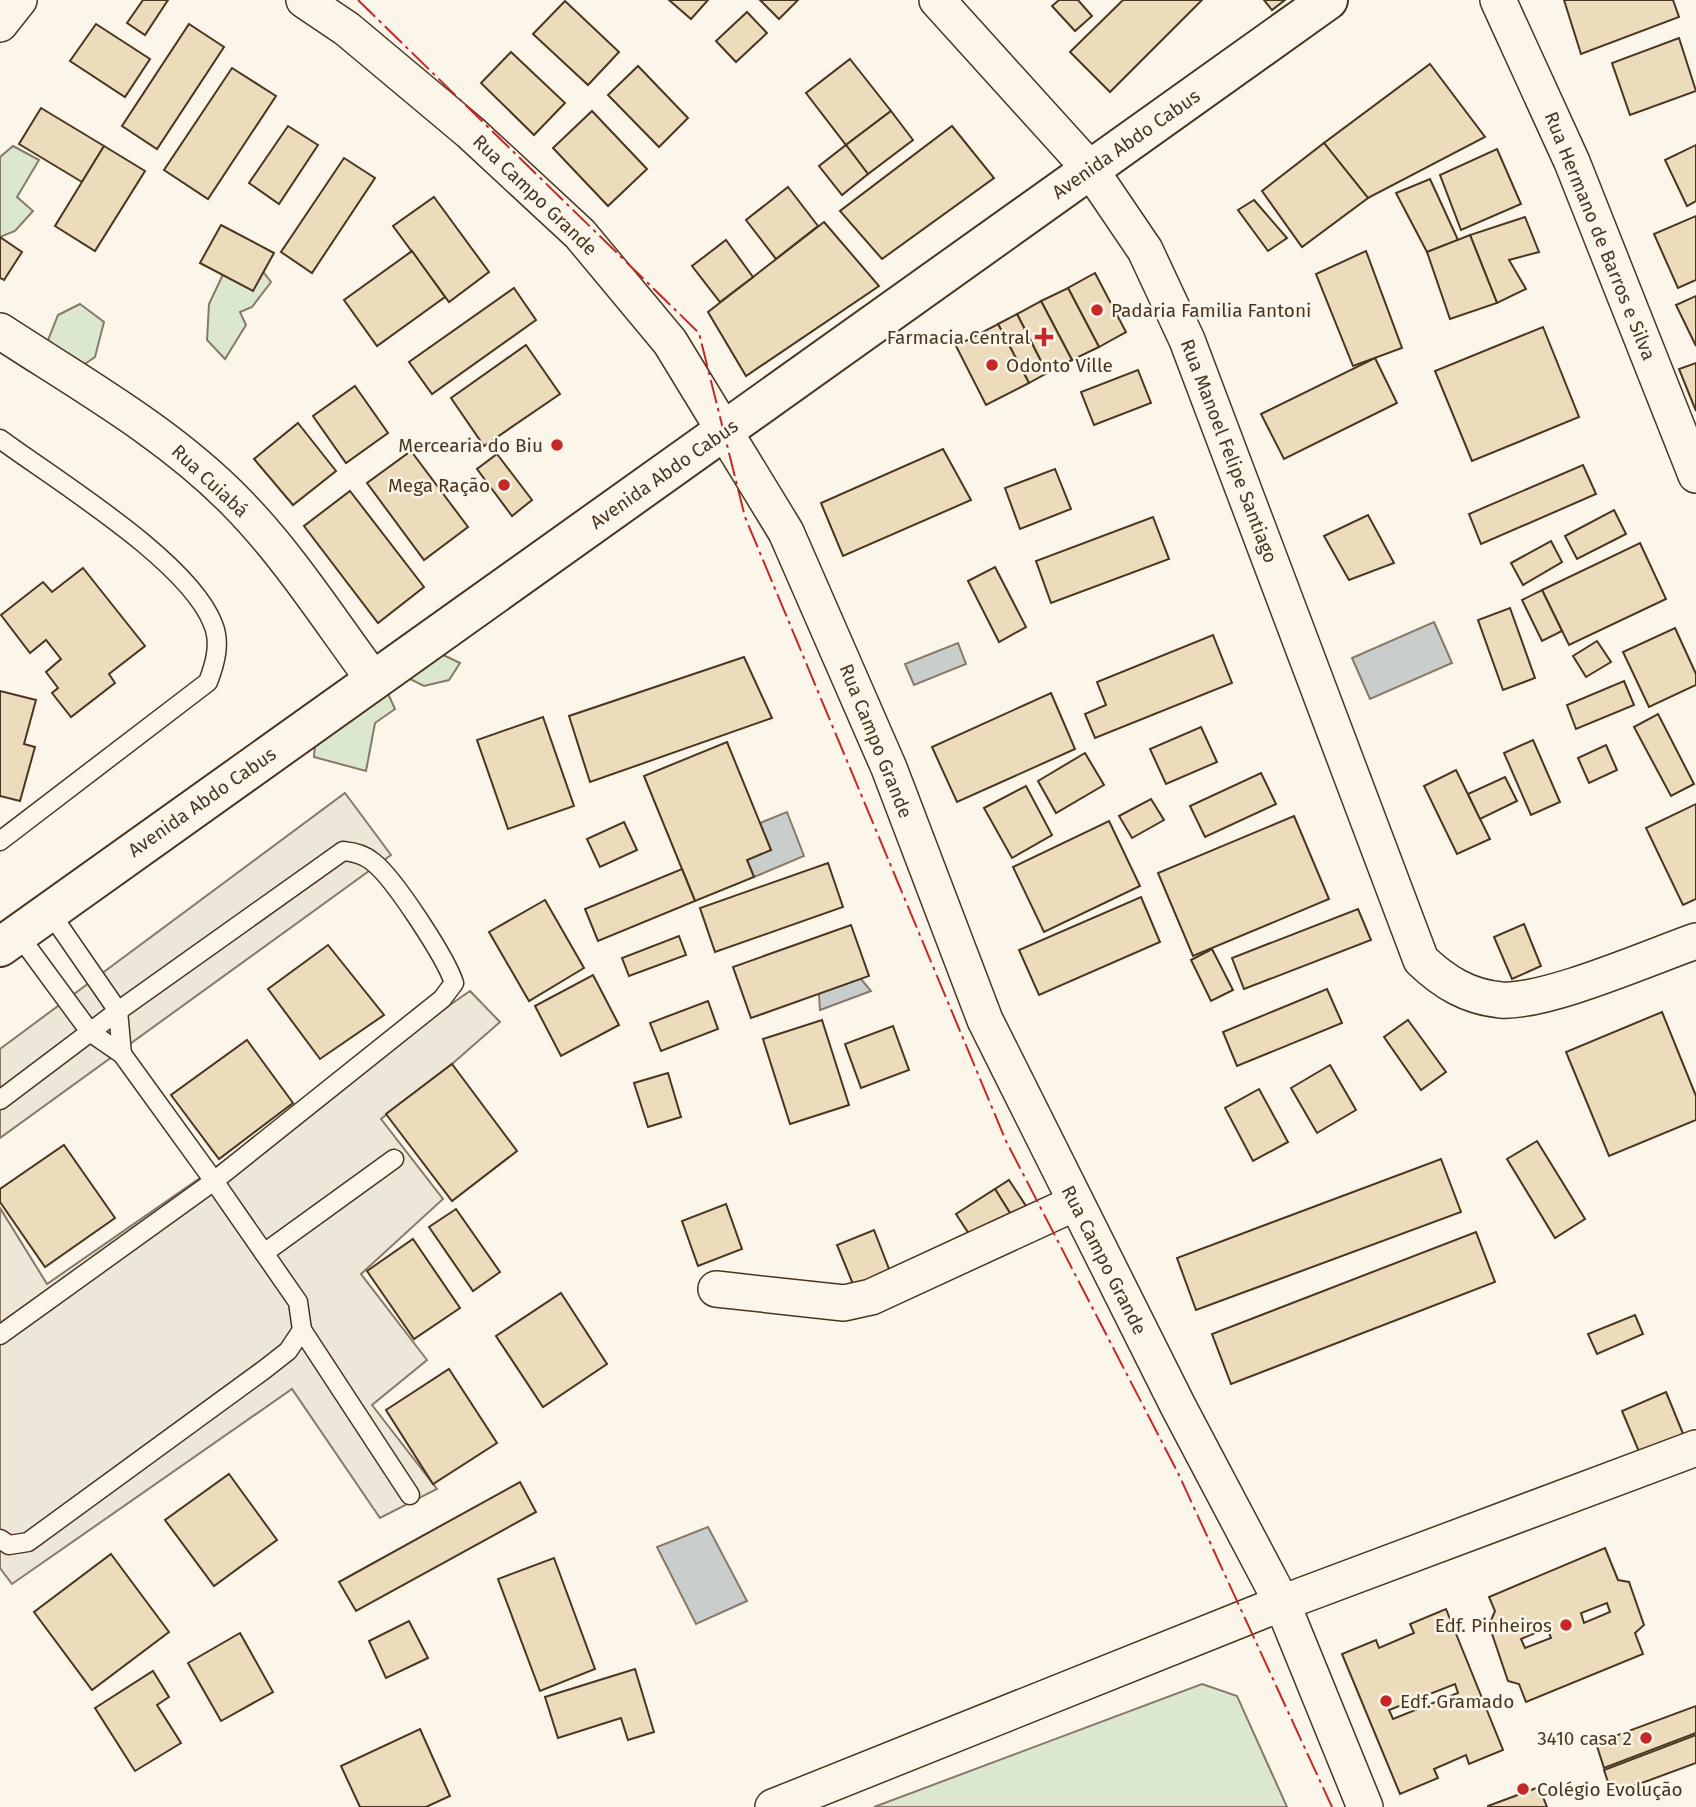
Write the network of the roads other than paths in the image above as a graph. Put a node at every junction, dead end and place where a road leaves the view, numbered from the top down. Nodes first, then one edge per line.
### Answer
1 (19, 0) edge
2 (304, 0) edge
3 (937, 0) edge
4 (1328, 0) edge
5 (1498, 0) edge
6 (0, 24) edge
7 (1090, 169) junction
8 (0, 331) edge
9 (724, 431) junction
10 (0, 439) edge
11 (1696, 475) edge
12 (374, 680) junction
13 (0, 841) edge
14 (49, 911) junction
15 (9, 940) edge
16 (1696, 941) edge
17 (118, 1011) junction
18 (90, 1032) junction
19 (122, 1054) junction
20 (0, 1100) edge
21 (394, 1159) dead end
22 (214, 1181) junction
23 (1075, 1203) junction
24 (264, 1253) junction
25 (716, 1289) dead end
26 (302, 1330) junction
27 (0, 1335) edge
28 (1693, 1455) edge
29 (410, 1495) dead end
30 (0, 1539) edge
31 (1282, 1603) junction
32 (772, 1807) edge
33 (1365, 1807) edge

1 - 6 street
2 - 9 street, Rua Campo Grande
3 - 7 street, Rua Manoel Felipe Santiago
4 - 7 main road, Avenida Abdo Cabus
5 - 11 street, Rua Hermano de Barros e Silva
7 - 9 main road, Avenida Abdo Cabus
7 - 16 street, Rua Manoel Felipe Santiago
8 - 12 street, Rua Cuiabá
9 - 12 main road, Avenida Abdo Cabus
9 - 23 street, Rua Campo Grande
10 - 13 lane
12 - 14 main road, Avenida Abdo Cabus
14 - 15 main road, Avenida Abdo Cabus
14 - 17 lane
15 - 18 lane
17 - 18 lane
17 - 19 lane
17 - 22 lane
18 - 19 lane
18 - 20 lane
19 - 22 lane
21 - 24 lane
22 - 24 lane
22 - 27 lane
23 - 25 street
23 - 31 street, Rua Campo Grande
24 - 26 lane
26 - 29 lane
26 - 30 lane
28 - 31 street
31 - 32 street
31 - 33 street, Rua Campo Grande

